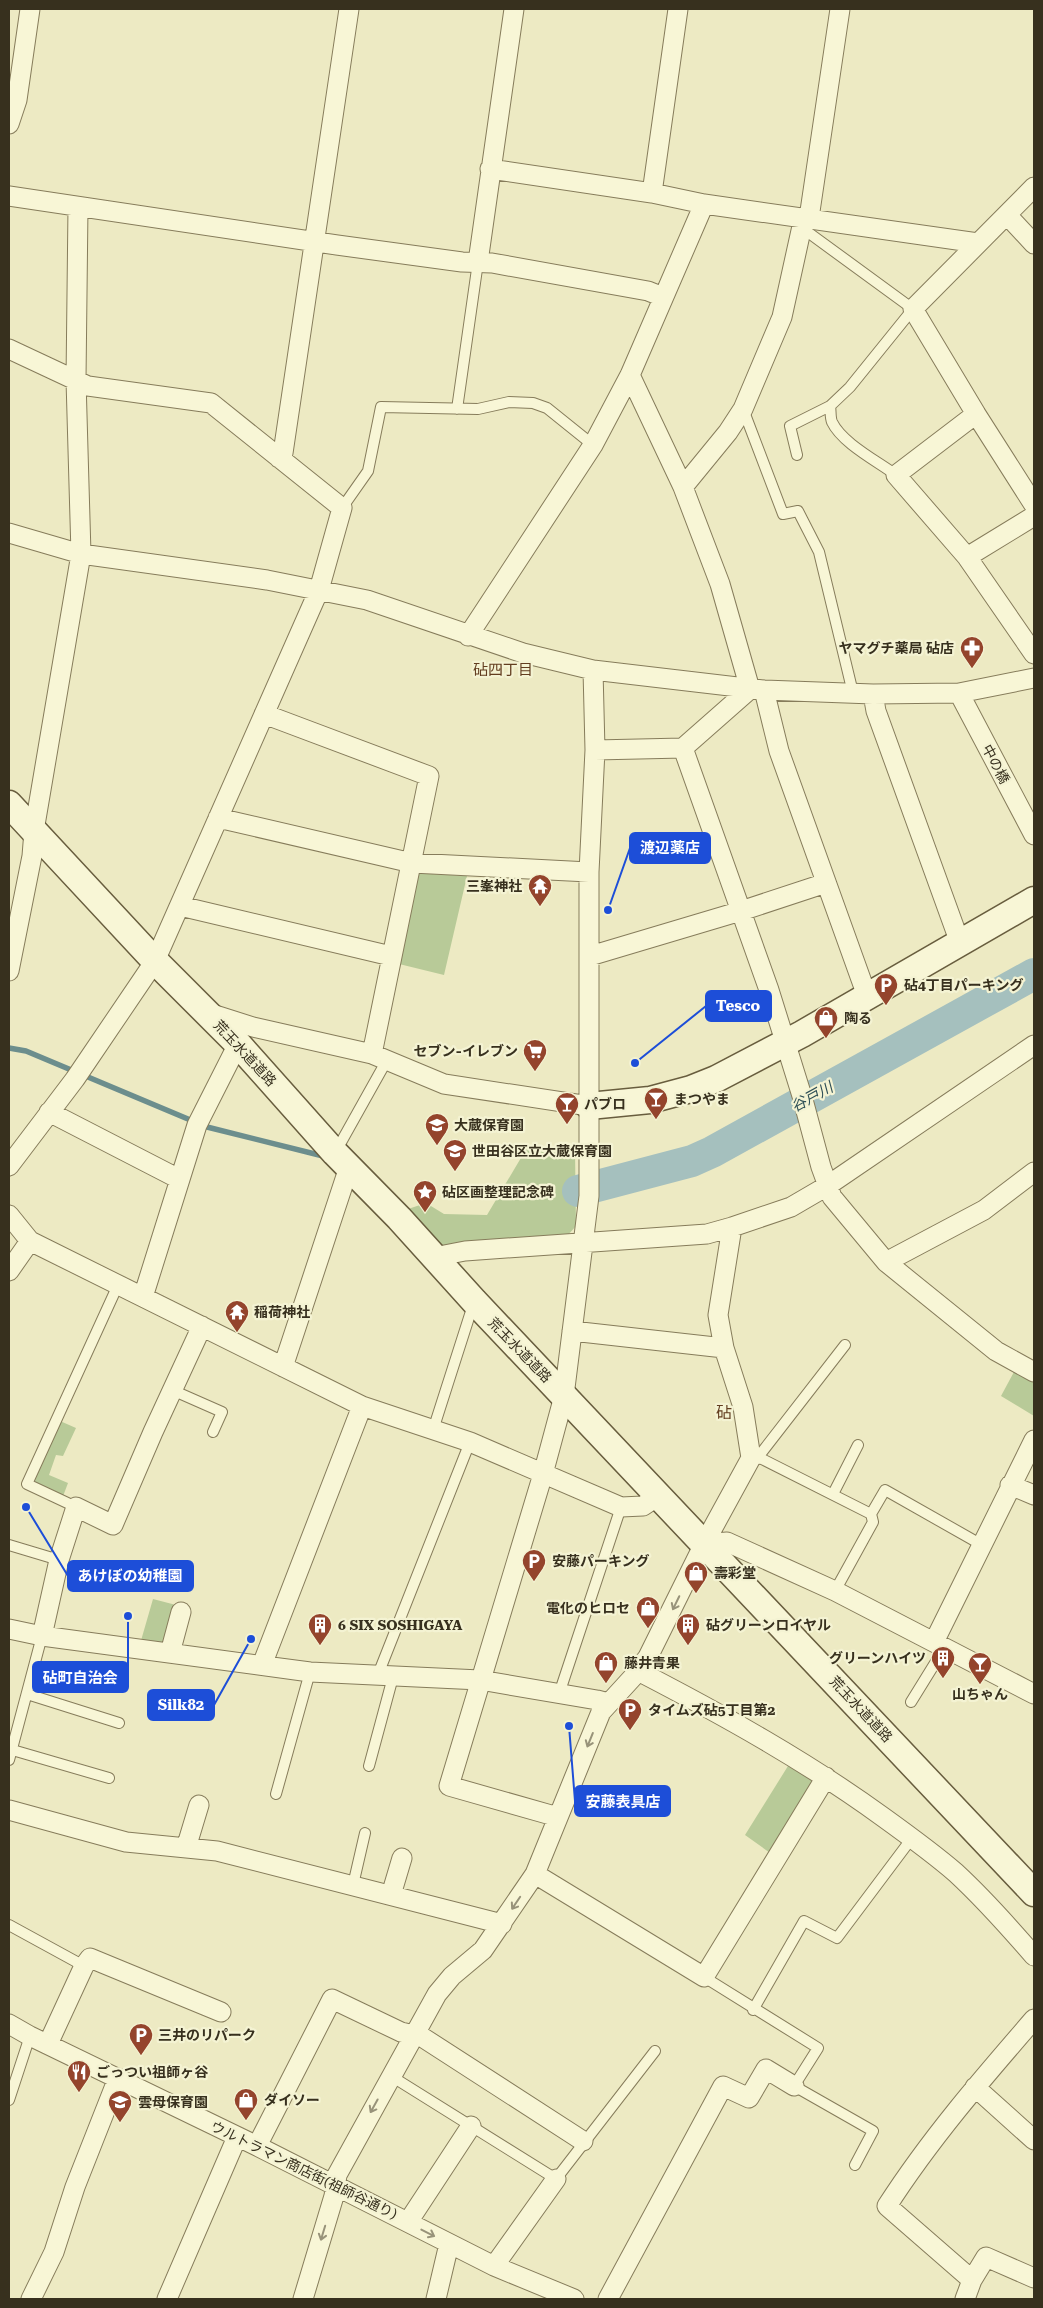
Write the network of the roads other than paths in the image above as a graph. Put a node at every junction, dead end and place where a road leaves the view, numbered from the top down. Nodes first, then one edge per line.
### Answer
1 (30, 9) edge
2 (349, 9) edge
3 (514, 9) edge
4 (678, 9) edge
5 (840, 9) edge
6 (9, 124) edge
7 (490, 169) junction
8 (1034, 188) edge
9 (652, 193) junction
10 (9, 196) edge
11 (704, 204) junction
12 (78, 207) junction
13 (1008, 216) junction
14 (804, 222) junction
15 (314, 242) junction
16 (978, 243) junction
17 (1034, 244) edge
18 (478, 262) junction
19 (663, 297) junction
20 (913, 309) junction
21 (9, 349) edge
22 (630, 375) junction
23 (76, 380) junction
24 (830, 406) junction
25 (743, 408) junction
26 (457, 409) junction
27 (976, 414) junction
28 (593, 445) junction
29 (797, 455) dead end
30 (279, 458) junction
31 (896, 475) junction
32 (683, 487) junction
33 (1034, 505) edge
34 (342, 508) junction
35 (1034, 516) edge
36 (9, 533) edge
37 (81, 554) junction
38 (968, 557) junction
39 (319, 590) junction
40 (468, 636) junction
41 (1034, 654) edge
42 (593, 670) junction
43 (1034, 678) edge
44 (757, 689) junction
45 (853, 693) junction
46 (958, 693) junction
47 (873, 694) junction
48 (264, 714) junction
49 (683, 748) junction
50 (594, 750) junction
51 (9, 804) edge
52 (218, 818) junction
53 (34, 831) junction
54 (1034, 835) edge
55 (412, 863) junction
56 (589, 872) junction
57 (826, 883) junction
58 (1034, 900) edge
59 (180, 906) junction
60 (741, 911) junction
61 (960, 943) junction
62 (391, 956) junction
63 (590, 956) junction
64 (154, 961) junction
65 (9, 971) edge
66 (867, 996) junction
67 (207, 1013) junction
68 (785, 1043) junction
69 (238, 1044) junction
70 (1034, 1045) edge
71 (379, 1057) junction
72 (589, 1106) junction
73 (49, 1112) junction
74 (342, 1160) junction
75 (9, 1166) edge
76 (1034, 1172) edge
77 (179, 1179) junction
78 (827, 1186) junction
79 (9, 1215) edge
80 (732, 1227) junction
81 (30, 1241) junction
82 (583, 1242) junction
83 (434, 1257) junction
84 (886, 1262) junction
85 (9, 1271) edge
86 (118, 1285) junction
87 (142, 1297) junction
88 (474, 1301) junction
89 (202, 1326) junction
90 (572, 1331) junction
91 (845, 1345) dead end
92 (724, 1348) junction
93 (284, 1367) junction
94 (1034, 1372) edge
95 (172, 1390) junction
96 (564, 1396) junction
97 (362, 1406) junction
98 (433, 1430) junction
99 (213, 1432) dead end
100 (1034, 1440) edge
101 (470, 1442) junction
102 (858, 1445) dead end
103 (751, 1458) junction
104 (543, 1474) junction
105 (1010, 1485) junction
106 (833, 1494) junction
107 (1034, 1495) edge
108 (658, 1496) junction
109 (76, 1507) junction
110 (621, 1507) junction
111 (872, 1514) junction
112 (704, 1544) junction
113 (982, 1544) junction
114 (9, 1545) edge
115 (60, 1560) junction
116 (835, 1591) junction
117 (181, 1612) dead end
118 (9, 1629) edge
119 (42, 1636) junction
120 (939, 1644) junction
121 (170, 1653) junction
122 (262, 1666) junction
123 (638, 1671) junction
124 (310, 1672) junction
125 (385, 1677) junction
126 (480, 1680) junction
127 (27, 1694) junction
128 (559, 1694) junction
129 (1034, 1694) edge
130 (911, 1702) dead end
131 (608, 1703) junction
132 (119, 1723) dead end
133 (10, 1753) edge
134 (369, 1766) dead end
135 (826, 1777) junction
136 (109, 1778) dead end
137 (276, 1794) dead end
138 (199, 1805) dead end
139 (9, 1810) edge
140 (558, 1817) junction
141 (365, 1833) dead end
142 (912, 1838) junction
143 (186, 1848) junction
144 (402, 1858) dead end
145 (535, 1874) junction
146 (353, 1885) junction
147 (1034, 1893) edge
148 (391, 1895) junction
149 (9, 1924) edge
150 (502, 1924) junction
151 (1034, 1956) edge
152 (84, 1966) junction
153 (704, 1977) junction
154 (753, 2010) junction
155 (220, 2012) dead end
156 (1034, 2018) edge
157 (9, 2024) edge
158 (414, 2034) junction
159 (30, 2036) junction
160 (48, 2044) junction
161 (655, 2050) dead end
162 (391, 2076) junction
163 (118, 2078) junction
164 (794, 2086) junction
165 (975, 2087) junction
166 (9, 2100) edge
167 (471, 2126) junction
168 (237, 2137) junction
169 (1034, 2140) edge
170 (583, 2141) junction
171 (256, 2146) junction
172 (855, 2165) dead end
173 (556, 2179) junction
174 (335, 2186) junction
175 (408, 2222) junction
176 (450, 2244) junction
177 (494, 2266) junction
178 (1034, 2278) edge
179 (972, 2280) junction
180 (31, 2299) edge
181 (167, 2299) edge
182 (303, 2299) edge
183 (436, 2299) edge
184 (574, 2299) edge
185 (608, 2299) edge
186 (965, 2299) edge

1 - 6 street
2 - 15 street
3 - 7 street
4 - 9 street
5 - 14 street
7 - 9 street
7 - 18 street
8 - 13 street
9 - 11 street
10 - 12 street
11 - 14 street
11 - 19 street
12 - 15 street
12 - 23 street
13 - 16 street
13 - 17 street
14 - 16 street
14 - 20 lane
14 - 25 street
15 - 18 street
15 - 30 street
16 - 20 street
18 - 19 street
18 - 26 lane
19 - 22 street
20 - 24 lane
20 - 27 street
21 - 23 street
22 - 28 street
22 - 32 street
23 - 30 street
23 - 37 street
24 - 29 lane
24 - 31 lane
25 - 32 street
25 - 45 lane
26 - 28 lane
26 - 34 lane
27 - 31 street
27 - 33 street
28 - 40 street
30 - 34 street
31 - 38 street
32 - 44 street
34 - 39 street
35 - 38 street
36 - 37 street
37 - 39 street
37 - 53 street
38 - 41 street
39 - 40 street
39 - 48 street
40 - 42 street
42 - 44 street
42 - 50 street
43 - 46 street
44 - 45 street
44 - 49 street
44 - 57 street
45 - 47 street
46 - 47 street
46 - 54 street, 中の橋
47 - 61 street
48 - 52 street
48 - 55 street
49 - 50 street
49 - 60 street
50 - 56 street
51 - 53 main road, 荒玉水道道路
52 - 55 street
52 - 59 street
53 - 64 main road, 荒玉水道道路
53 - 65 street
55 - 56 street
55 - 62 street
56 - 63 street
57 - 60 street
57 - 66 street
58 - 61 main road
59 - 62 street
59 - 64 street
60 - 63 street
60 - 68 street
61 - 66 main road
62 - 71 street
63 - 72 street
64 - 67 main road, 荒玉水道道路
64 - 73 street
66 - 68 main road
67 - 69 main road, 荒玉水道道路
67 - 71 street
68 - 72 main road
68 - 78 street
69 - 74 main road, 荒玉水道道路
69 - 77 street
70 - 78 street
71 - 72 street
71 - 74 lane
72 - 82 street
73 - 75 street
73 - 77 street
74 - 83 main road, 荒玉水道道路
74 - 93 street
76 - 84 street
77 - 87 street
78 - 80 street
78 - 84 street
79 - 81 street
80 - 82 street
80 - 92 street
81 - 85 street
81 - 86 street
82 - 83 street
82 - 90 street
83 - 88 main road, 荒玉水道道路
84 - 94 street
86 - 87 street
86 - 109 lane
87 - 89 street
88 - 96 main road, 荒玉水道道路
88 - 98 lane
89 - 93 street
89 - 95 street
90 - 92 street
90 - 96 street
91 - 103 lane
92 - 103 street
93 - 97 street
95 - 99 lane
95 - 109 street
96 - 104 street
96 - 108 main road, 荒玉水道道路
97 - 98 street
97 - 122 street
98 - 101 street
100 - 105 street
101 - 104 street
101 - 125 lane
102 - 106 lane
103 - 106 lane
103 - 112 street
104 - 110 street
104 - 126 street
105 - 107 street
105 - 113 street
106 - 111 lane
108 - 110 street
108 - 112 main road, 荒玉水道道路
109 - 115 street
110 - 128 lane
111 - 113 lane
111 - 116 lane
112 - 116 street
112 -> 123 street
112 - 147 main road, 荒玉水道道路
113 - 120 street
114 - 115 lane
115 - 119 street
116 - 120 street
117 - 121 street
118 - 119 street
119 - 121 street
119 - 127 lane
120 - 129 street
120 - 130 lane
121 - 122 street
122 - 124 street
123 - 131 street
123 - 135 street
124 - 125 street
124 - 137 lane
125 - 126 street
125 - 134 lane
126 - 128 street
126 - 140 street
127 - 132 lane
127 - 133 lane
128 - 131 street
131 -> 140 street
133 - 136 lane
135 - 142 street
135 - 153 street
138 - 143 street
139 - 143 street
140 - 145 street
141 - 146 lane
142 - 151 street
142 - 154 lane
143 - 146 street
144 - 148 street
145 -> 150 street
145 - 153 street
146 - 148 street
148 - 150 street
149 - 152 lane
150 - 158 street
152 - 155 street
152 - 160 street
153 - 154 lane
154 - 164 lane
156 - 165 street
157 - 159 street, ウルトラマン商店街(祖師谷通り)
158 - 162 street
158 - 170 street
158 - 171 street
159 - 160 street, ウルトラマン商店街(祖師谷通り)
159 - 166 lane
160 - 163 street, ウルトラマン商店街(祖師谷通り)
161 - 170 lane
162 - 167 lane
162 -> 174 street
163 - 168 street, ウルトラマン商店街(祖師谷通り)
163 - 180 street
164 - 172 lane
164 - 185 street
165 - 169 street
165 - 179 street
167 - 173 lane
167 - 175 street
168 - 171 street, ウルトラマン商店街(祖師谷通り)
168 - 181 street
170 - 173 lane
171 - 174 street, ウルトラマン商店街(祖師谷通り)
173 - 177 street
174 - 175 street, ウルトラマン商店街(祖師谷通り)
174 -> 182 street
175 -> 176 street, ウルトラマン商店街(祖師谷通り)
176 - 177 street, ウルトラマン商店街(祖師谷通り)
176 - 183 street
177 - 184 street, ウルトラマン商店街(祖師谷通り)
178 - 179 street
179 - 186 street

